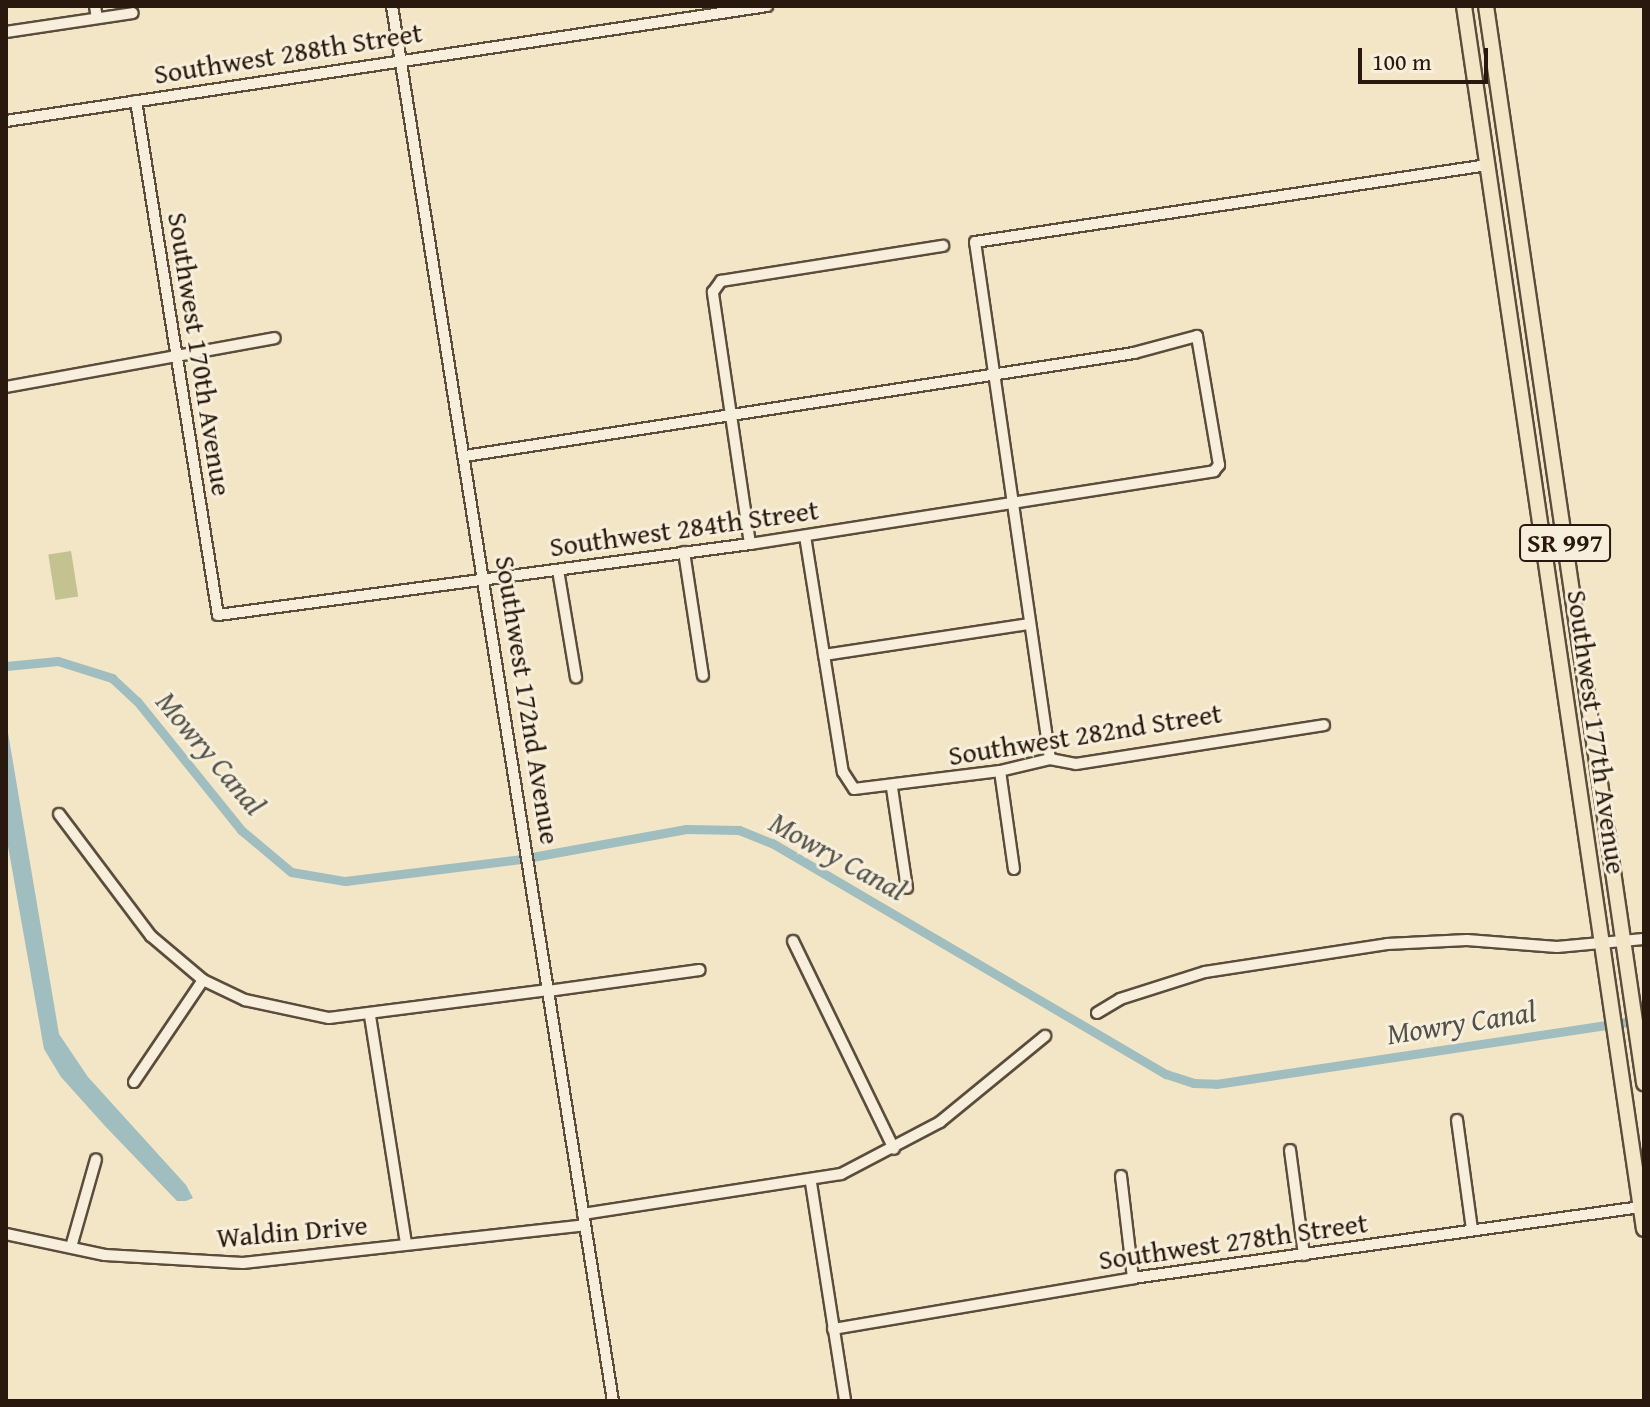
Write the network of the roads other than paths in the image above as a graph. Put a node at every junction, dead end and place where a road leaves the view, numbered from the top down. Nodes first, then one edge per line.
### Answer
1 (95, 6) edge
2 (392, 6) edge
3 (767, 6) edge
4 (1464, 6) edge
5 (1486, 6) edge
6 (133, 13) dead end
7 (97, 18) junction
8 (6, 32) edge
9 (401, 60) junction
10 (136, 101) junction
11 (6, 121) edge
12 (1488, 165) junction
13 (943, 246) dead end
14 (275, 338) dead end
15 (175, 359) junction
16 (996, 371) junction
17 (6, 387) edge
18 (732, 414) junction
19 (465, 456) junction
20 (1012, 503) junction
21 (805, 536) junction
22 (750, 544) junction
23 (684, 552) junction
24 (558, 570) junction
25 (484, 581) junction
26 (218, 615) joint
27 (1030, 624) junction
28 (824, 655) junction
29 (1562, 671) junction
30 (703, 676) dead end
31 (576, 677) dead end
32 (1586, 696) junction
33 (1324, 725) dead end
34 (1050, 759) junction
35 (1000, 771) junction
36 (892, 788) junction
37 (59, 814) dead end
38 (1014, 869) dead end
39 (907, 888) dead end
40 (1644, 939) edge
41 (793, 941) dead end
42 (1602, 942) junction
43 (1623, 942) junction
44 (700, 970) dead end
45 (203, 980) junction
46 (548, 990) junction
47 (1097, 1013) dead end
48 (370, 1016) junction
49 (1045, 1036) dead end
50 (134, 1082) dead end
51 (1644, 1083) edge
52 (1457, 1120) dead end
53 (894, 1149) junction
54 (1290, 1150) dead end
55 (96, 1159) dead end
56 (1121, 1176) dead end
57 (811, 1183) junction
58 (1642, 1209) edge
59 (584, 1220) junction
60 (1472, 1229) junction
61 (1644, 1229) edge
62 (6, 1234) edge
63 (406, 1244) junction
64 (71, 1247) junction
65 (1304, 1255) junction
66 (1133, 1278) junction
67 (833, 1329) junction
68 (613, 1401) edge
69 (845, 1401) edge

1 - 7 street
2 - 9 street, Southwest 172nd Avenue
3 - 9 street, Southwest 288th Street
4 - 12 highway, Southwest 177th Avenue / SR 997
5 - 32 highway, Southwest 177th Avenue / SR 997
6 - 7 street
7 - 8 street
9 - 10 street, Southwest 288th Street
9 - 19 street, Southwest 172nd Avenue
10 - 11 street, Southwest 288th Street
10 - 15 street, Southwest 170th Avenue
12 - 16 street
12 - 29 highway, Southwest 177th Avenue / SR 997
13 - 18 street
14 - 15 street
15 - 17 street
15 - 26 street, Southwest 170th Avenue
16 - 18 street
16 - 20 street
16 - 20 street, Southwest 284th Street
18 - 19 street
18 - 22 street
19 - 25 street, Southwest 172nd Avenue
20 - 21 street, Southwest 284th Street
20 - 27 street
21 - 22 street, Southwest 284th Street
21 - 28 street
22 - 23 street, Southwest 284th Street
23 - 24 street, Southwest 284th Street
23 - 30 street
24 - 25 street, Southwest 284th Street
24 - 31 street
25 - 26 street, Southwest 284th Street
25 - 46 street, Southwest 172nd Avenue
27 - 28 street
27 - 34 street
28 - 36 street, Southwest 282nd Street
29 - 32 highway
29 - 42 highway, Southwest 177th Avenue / SR 997
32 - 43 highway, Southwest 177th Avenue / SR 997
33 - 34 street, Southwest 282nd Street
34 - 35 street, Southwest 282nd Street
35 - 36 street, Southwest 282nd Street
35 - 38 street
36 - 39 street
37 - 45 street
40 - 43 street
41 - 53 street
42 - 43 street
42 - 47 street
42 - 58 highway, Southwest 177th Avenue / SR 997
43 - 51 highway, Southwest 177th Avenue / SR 997
44 - 46 street
45 - 48 street
45 - 50 street
46 - 48 street
46 - 59 street, Southwest 172nd Avenue
48 - 63 street
49 - 53 street, Waldin Drive
52 - 60 street
53 - 57 street, Waldin Drive
54 - 65 street
55 - 64 street
56 - 66 street
57 - 59 street, Waldin Drive
57 - 67 street
58 - 60 street, Southwest 278th Street
58 - 61 highway, Southwest 177th Avenue / SR 997
59 - 63 street, Waldin Drive
59 - 68 street, Southwest 172nd Avenue
60 - 65 street, Southwest 278th Street
62 - 64 street, Waldin Drive
63 - 64 street, Waldin Drive
65 - 66 street, Southwest 278th Street
66 - 67 street, Southwest 278th Street
67 - 69 street

